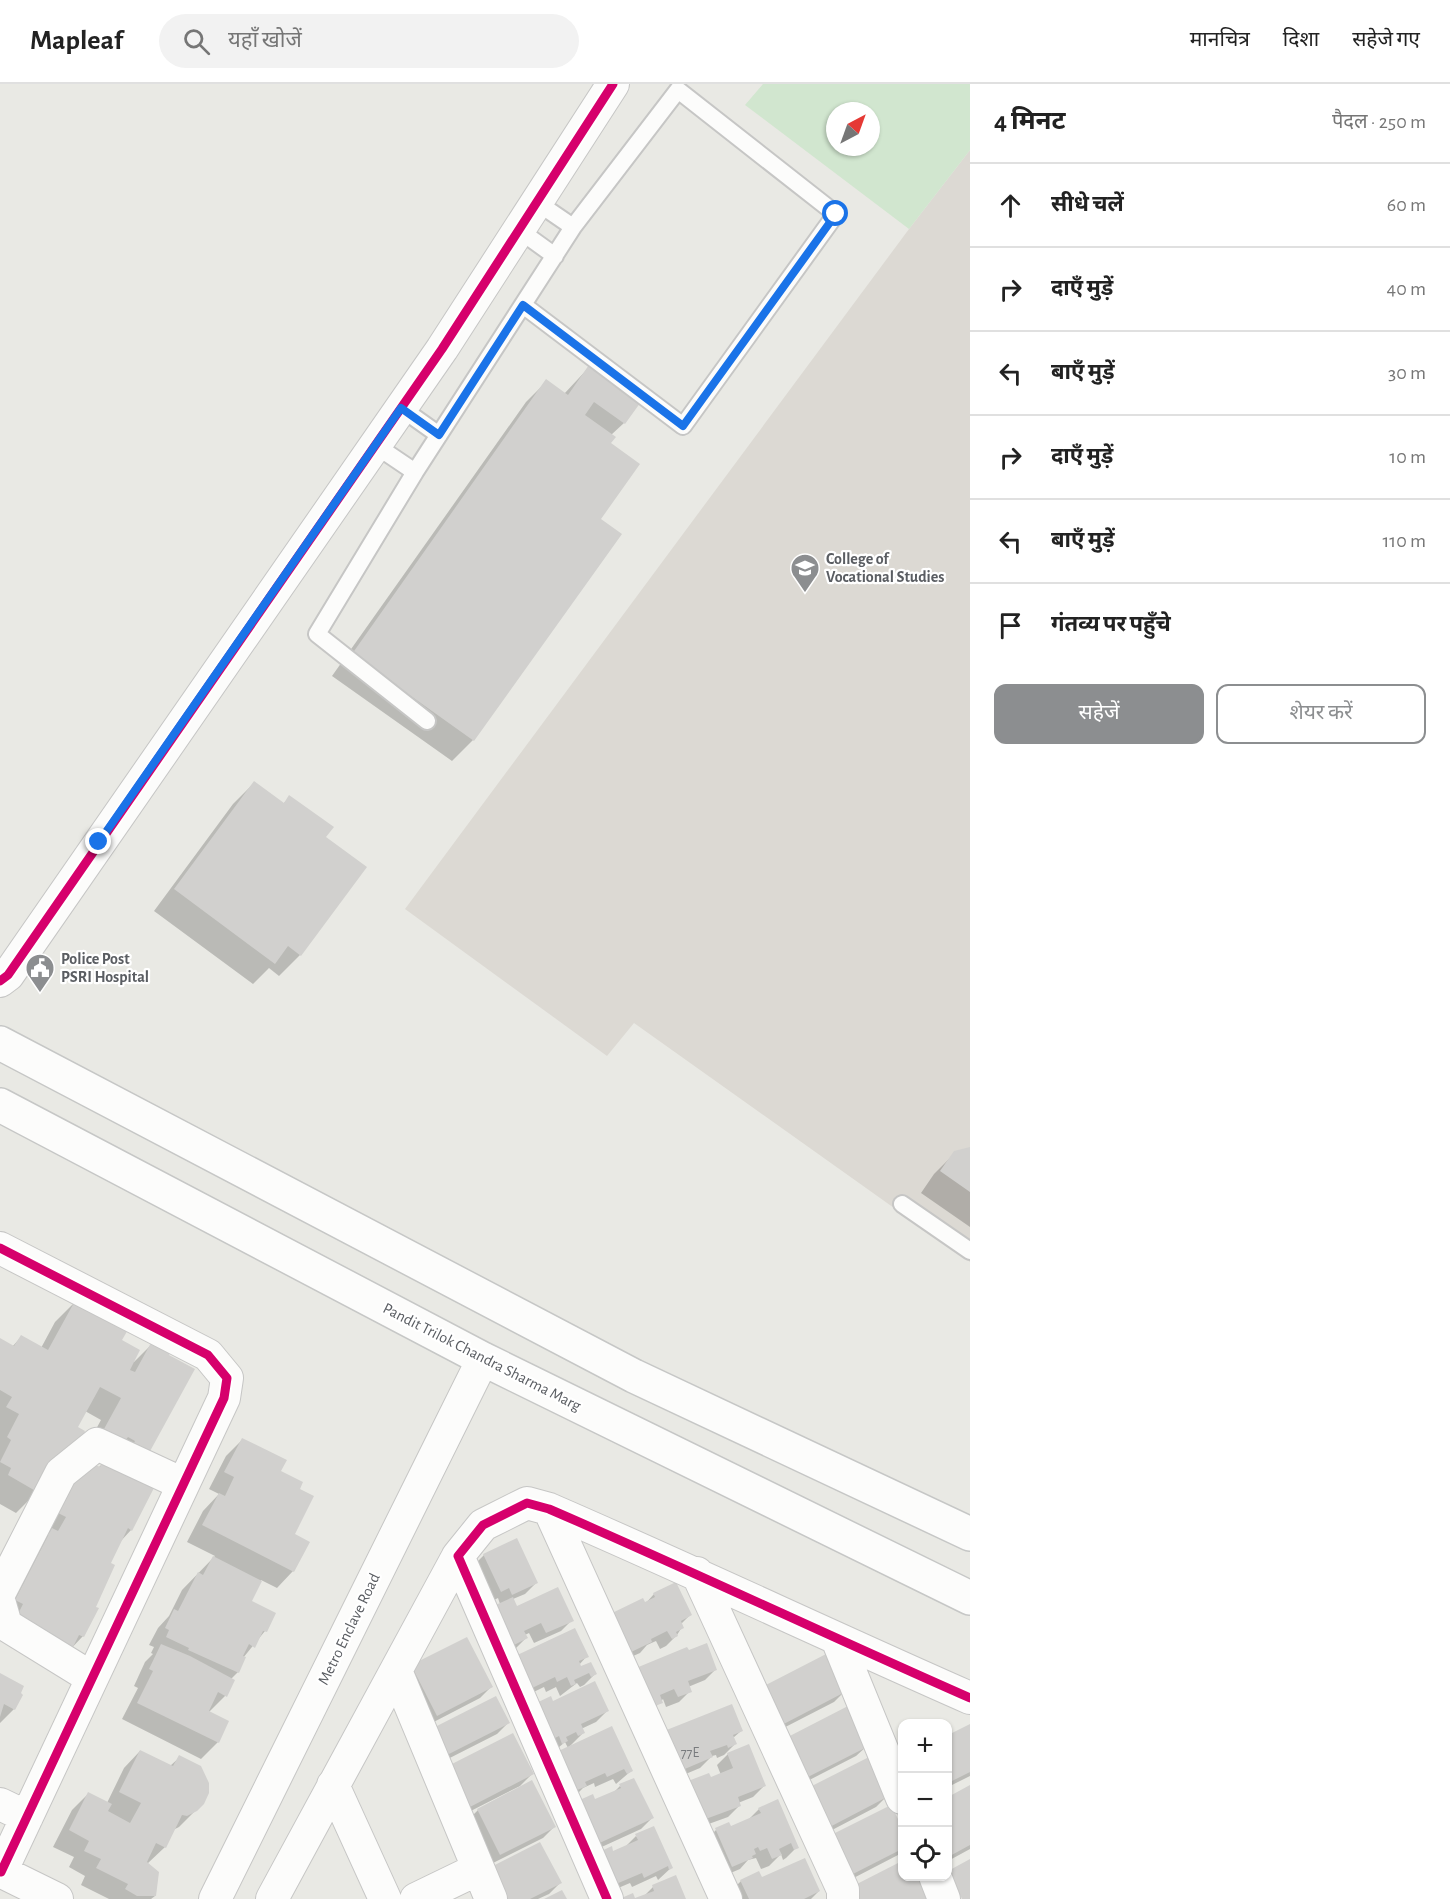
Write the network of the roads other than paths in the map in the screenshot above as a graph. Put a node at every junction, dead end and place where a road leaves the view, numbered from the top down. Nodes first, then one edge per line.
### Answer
1 (613, 84) edge
2 (538, 203) junction
3 (573, 227) junction
4 (519, 230) junction
5 (555, 255) junction
6 (523, 305) junction
7 (401, 408) junction
8 (439, 435) junction
9 (375, 445) junction
10 (415, 472) junction
11 (427, 721) dead end
12 (0, 981) edge
13 (0, 1043) edge
14 (0, 1105) edge
15 (902, 1204) dead end
16 (970, 1251) edge
17 (2, 1254) edge
18 (483, 1359) junction
19 (183, 1484) junction
20 (549, 1509) junction
21 (970, 1534) edge
22 (458, 1556) junction
23 (698, 1573) junction
24 (0, 1592) edge
25 (970, 1598) edge
26 (0, 1604) edge
27 (837, 1640) junction
28 (396, 1671) junction
29 (92, 1678) junction
30 (970, 1698) edge
31 (333, 1785) junction
32 (898, 1786) edge
33 (14, 1810) edge
34 (478, 1869) junction
35 (1, 1871) edge
36 (937, 1881) edge
37 (281, 1892) edge
38 (57, 1899) edge
39 (215, 1899) edge
40 (385, 1899) edge
41 (416, 1899) edge
42 (491, 1899) edge
43 (606, 1899) edge
44 (726, 1899) edge
45 (843, 1899) edge
46 (944, 1899) edge

1 - 2 street
2 - 3 lane
2 - 4 street
3 - 5 lane
3 - 6 lane
4 - 5 lane
4 - 7 street
5 - 6 lane
6 - 8 lane
7 - 8 lane
7 - 9 street
8 - 10 lane
9 - 10 lane
9 - 12 street
10 - 11 lane
13 - 21 main road
14 - 18 main road, Pandit Trilok Chandra Sharma Marg
15 - 16 lane
17 - 19 street
18 - 25 main road, Pandit Trilok Chandra Sharma Marg
18 - 39 street, Metro Enclave Road
19 - 24 street
19 - 29 street
20 - 22 street
20 - 23 street
20 - 44 street
22 - 28 street
22 - 43 street
23 - 27 street
23 - 45 street
26 - 29 street
27 - 30 street
27 - 32 street
28 - 31 street
28 - 34 street
29 - 33 street
31 - 37 street
31 - 40 street
33 - 35 street
34 - 41 street
34 - 42 street
35 - 38 street
36 - 46 street

